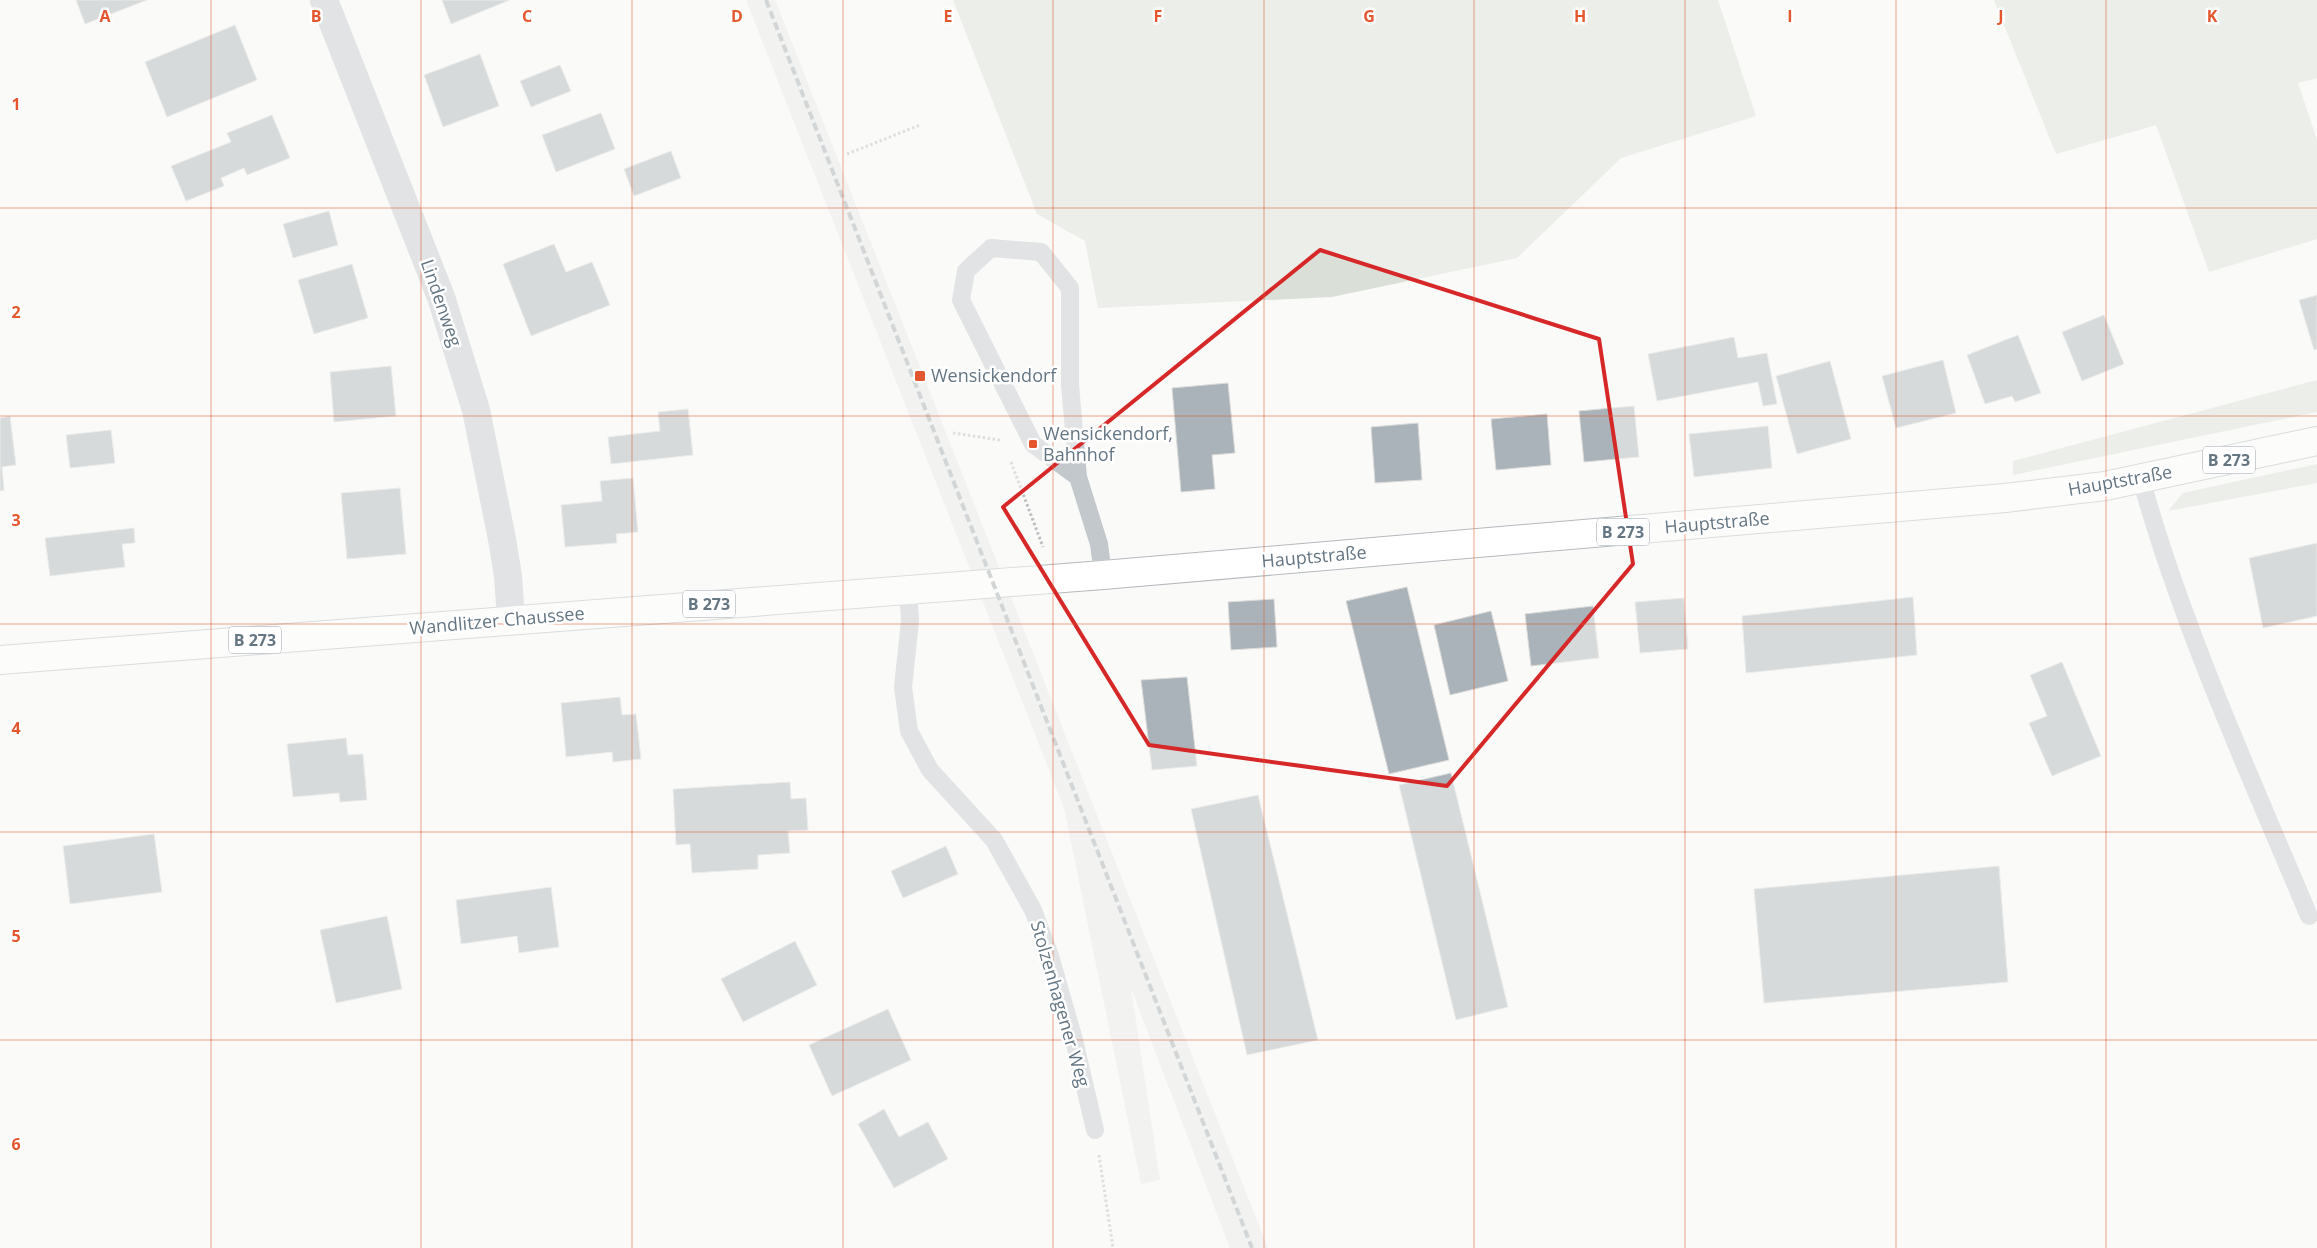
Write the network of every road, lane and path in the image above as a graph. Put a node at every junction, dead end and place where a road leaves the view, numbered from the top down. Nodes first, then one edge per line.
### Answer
1 (324, 0) edge
2 (920, 125) dead end
3 (847, 154) dead end
4 (953, 433) dead end
5 (1003, 440) dead end
6 (2317, 441) edge
7 (1010, 459) dead end
8 (1078, 478) junction
9 (2141, 479) junction
10 (1044, 550) dead end
11 (1104, 575) junction
12 (993, 582) joint
13 (908, 588) junction
14 (511, 619) junction
15 (0, 660) edge
16 (2309, 916) dead end
17 (1095, 1130) joint
18 (1113, 1248) edge

1 - 14 street, Lindenweg
2 - 3 path
4 - 5 path
6 - 9 main road, Hauptstraße / B 273
7 - 10 path
8 - 8 lane
8 - 11 lane
9 - 11 main road, Hauptstraße / B 273
9 - 16 lane
11 - 12 main road, Hauptstraße / B 273
12 - 13 main road, Wandlitzer Chaussee / B 273
13 - 14 main road, Wandlitzer Chaussee / B 273
13 - 17 lane, Stolzenhagener Weg
14 - 15 main road, Wandlitzer Chaussee / B 273
17 - 18 path

